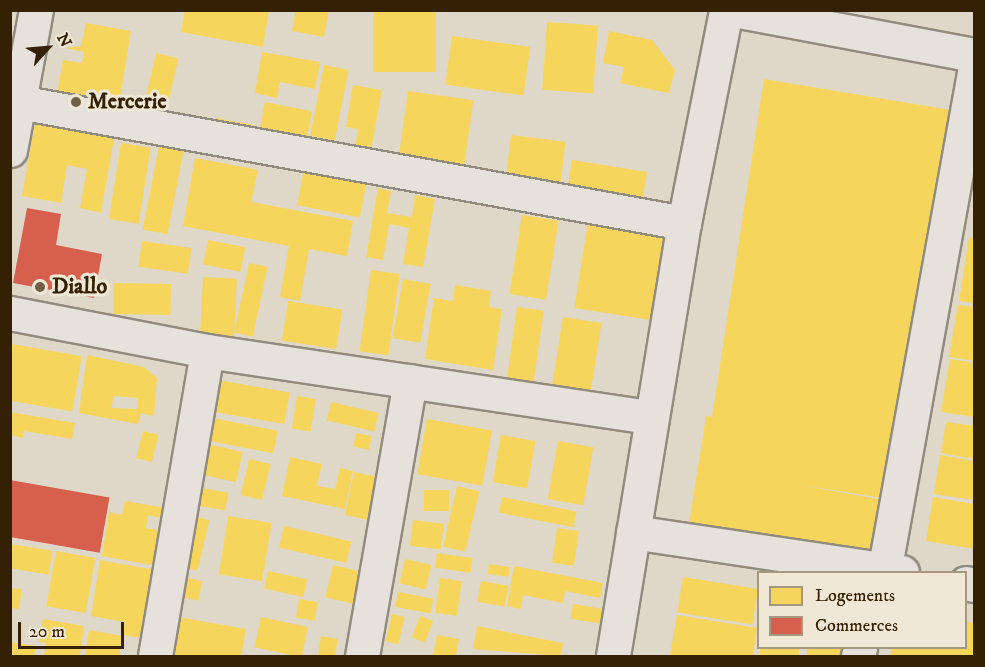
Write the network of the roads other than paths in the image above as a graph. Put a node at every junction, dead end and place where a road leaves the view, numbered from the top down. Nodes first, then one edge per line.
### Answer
1 (726, 10) edge
2 (734, 10) edge
3 (27, 12) edge
4 (975, 56) edge
5 (975, 73) edge
6 (19, 102) junction
7 (10, 150) edge
8 (684, 223) junction
9 (10, 313) edge
10 (207, 351) junction
11 (410, 381) junction
12 (651, 417) junction
13 (633, 532) junction
14 (884, 571) edge
15 (890, 571) edge
16 (155, 657) edge
17 (362, 657) edge
18 (613, 657) edge

1 - 8 street
2 - 4 street
3 - 6 street
5 - 15 street
6 - 7 street
6 - 8 street
8 - 12 street
9 - 10 street
10 - 11 street
10 - 16 street
11 - 12 street
11 - 17 street
12 - 13 street
13 - 14 street
13 - 18 street

